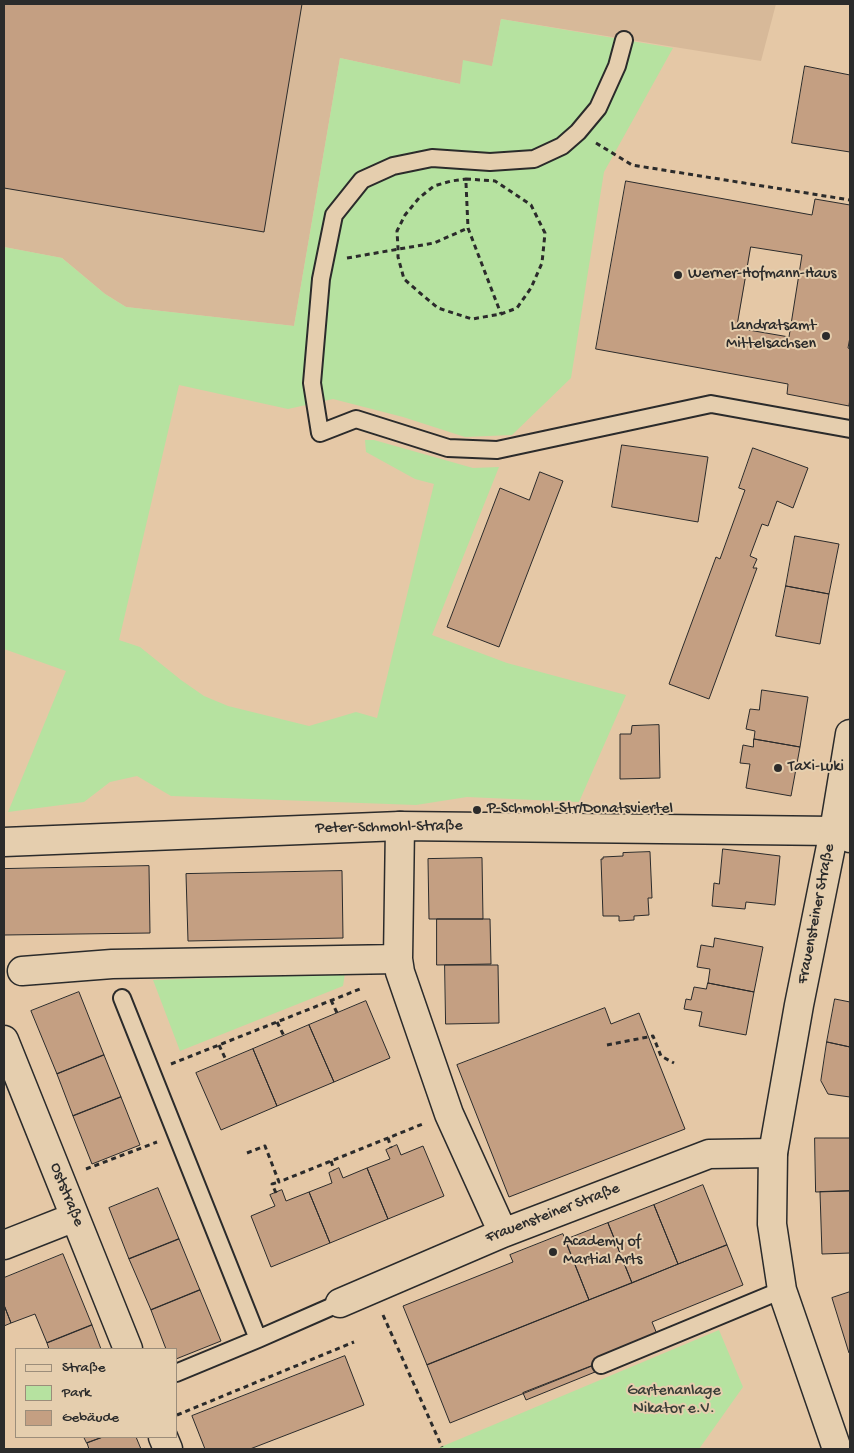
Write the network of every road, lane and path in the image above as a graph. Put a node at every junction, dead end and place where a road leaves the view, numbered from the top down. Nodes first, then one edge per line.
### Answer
1 (624, 40) dead end
2 (578, 132) junction
3 (466, 160) junction
4 (466, 179) junction
5 (850, 200) edge
6 (468, 228) junction
7 (398, 248) junction
8 (324, 262) junction
9 (501, 314) junction
10 (850, 429) edge
11 (850, 734) edge
12 (400, 826) junction
13 (842, 834) edge
14 (4, 842) edge
15 (399, 966) junction
16 (22, 971) dead end
17 (122, 998) dead end
18 (331, 1000) junction
19 (337, 1013) dead end
20 (277, 1022) junction
21 (284, 1036) dead end
22 (4, 1040) edge
23 (219, 1045) junction
24 (607, 1045) dead end
25 (226, 1060) dead end
26 (674, 1064) dead end
27 (152, 1071) junction
28 (419, 1125) dead end
29 (176, 1134) junction
30 (388, 1138) junction
31 (391, 1148) dead end
32 (247, 1153) dead end
33 (773, 1153) junction
34 (107, 1161) dead end
35 (331, 1161) junction
36 (334, 1170) dead end
37 (279, 1182) junction
38 (276, 1193) dead end
39 (75, 1217) junction
40 (503, 1233) junction
41 (4, 1245) edge
42 (372, 1290) junction
43 (782, 1290) junction
44 (340, 1303) joint
45 (258, 1340) junction
46 (354, 1342) dead end
47 (128, 1348) edge
48 (602, 1365) dead end
49 (178, 1372) edge
50 (178, 1415) edge
51 (442, 1447) dead end
52 (837, 1449) edge

1 - 2 lane
2 - 3 lane
2 - 5 path
3 - 4 path
3 - 8 lane
4 - 6 path
4 - 7 path
4 - 9 path
6 - 7 path
6 - 9 path
7 - 8 path
7 - 9 path
8 - 10 lane
11 - 13 street, Frauensteiner Straße
12 - 13 street, Peter-Schmohl-Straße
12 - 14 street, Peter-Schmohl-Straße
12 - 15 street
13 - 33 street, Frauensteiner Straße
15 - 16 street
15 - 18 path
15 - 40 street
17 - 27 lane
18 - 19 path
18 - 20 path
20 - 21 path
20 - 23 path
22 - 39 street, Oststraße
23 - 25 path
23 - 27 path
24 - 26 path
27 - 29 lane
28 - 30 path
29 - 34 path
29 - 45 lane
30 - 31 path
30 - 35 path
32 - 37 path
33 - 40 street, Frauensteiner Straße
33 - 43 street, Frauensteiner Straße
35 - 36 path
35 - 37 path
37 - 38 path
39 - 41 street
39 - 47 street, Oststraße
40 - 42 street, Frauensteiner Straße
42 - 44 street, Frauensteiner Straße
42 - 51 path
43 - 48 lane
43 - 52 street, Frauensteiner Straße
44 - 45 lane
45 - 49 lane
46 - 50 path

